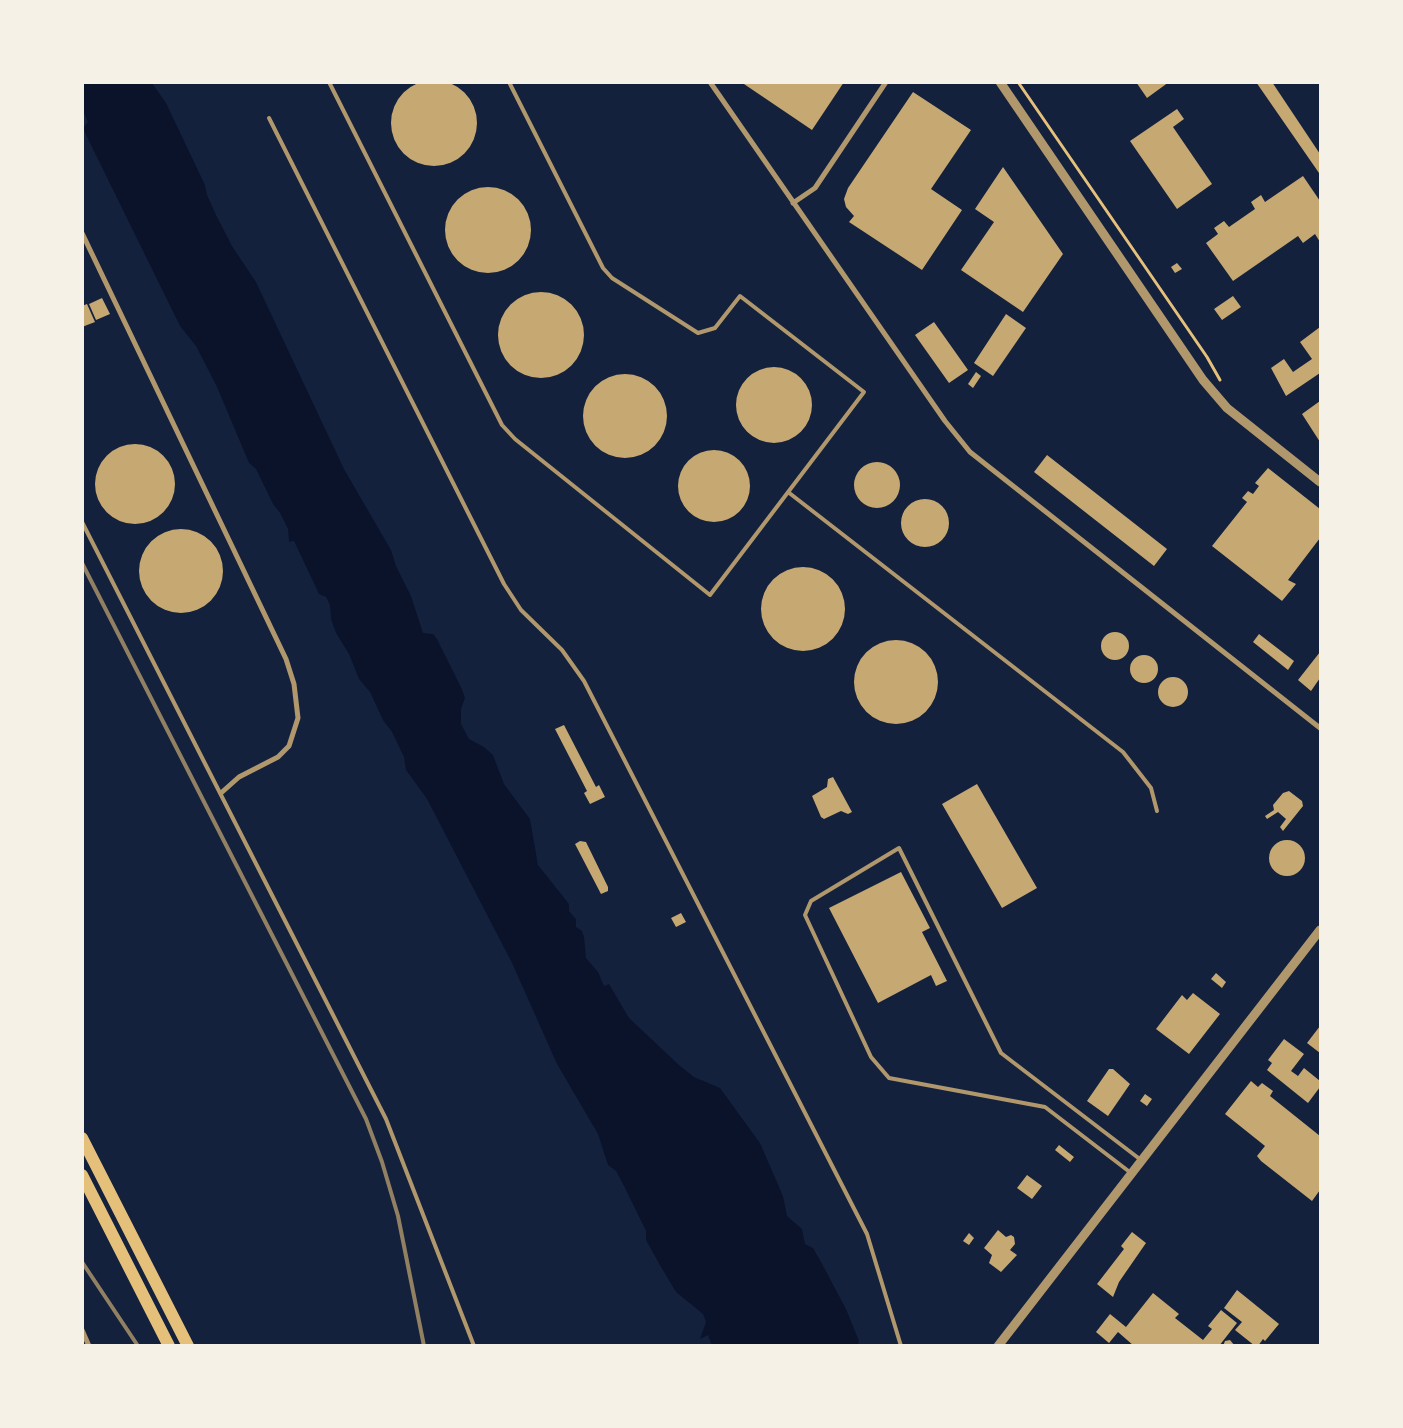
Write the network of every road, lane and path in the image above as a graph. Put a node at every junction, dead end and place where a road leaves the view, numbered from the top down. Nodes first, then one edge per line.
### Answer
1 (329, 82) edge
2 (509, 82) edge
3 (710, 82) edge
4 (886, 82) edge
5 (1000, 82) edge
6 (1018, 82) edge
7 (269, 118) dead end
8 (793, 203) junction
9 (82, 233) edge
10 (1224, 386) dead end
11 (1320, 482) edge
12 (788, 492) junction
13 (82, 522) edge
14 (1320, 728) edge
15 (221, 794) junction
16 (1157, 812) dead end
17 (1320, 930) edge
18 (82, 1138) edge
19 (1141, 1160) junction
20 (1131, 1173) junction
21 (82, 1175) edge
22 (82, 1330) edge
23 (84, 1339) edge
24 (89, 1346) edge
25 (169, 1346) edge
26 (188, 1346) edge
27 (474, 1346) edge
28 (901, 1346) edge
29 (998, 1346) edge

1 - 12 lane
2 - 12 lane
3 - 8 street
4 - 8 street
5 - 11 street
6 - 10 path
7 - 28 lane
8 - 14 street
9 - 15 street
12 - 16 lane
13 - 15 lane
15 - 27 lane
17 - 19 street
18 - 26 main road
19 - 20 street
19 - 20 lane
20 - 29 street
21 - 25 main road
22 - 23 street
23 - 24 street

